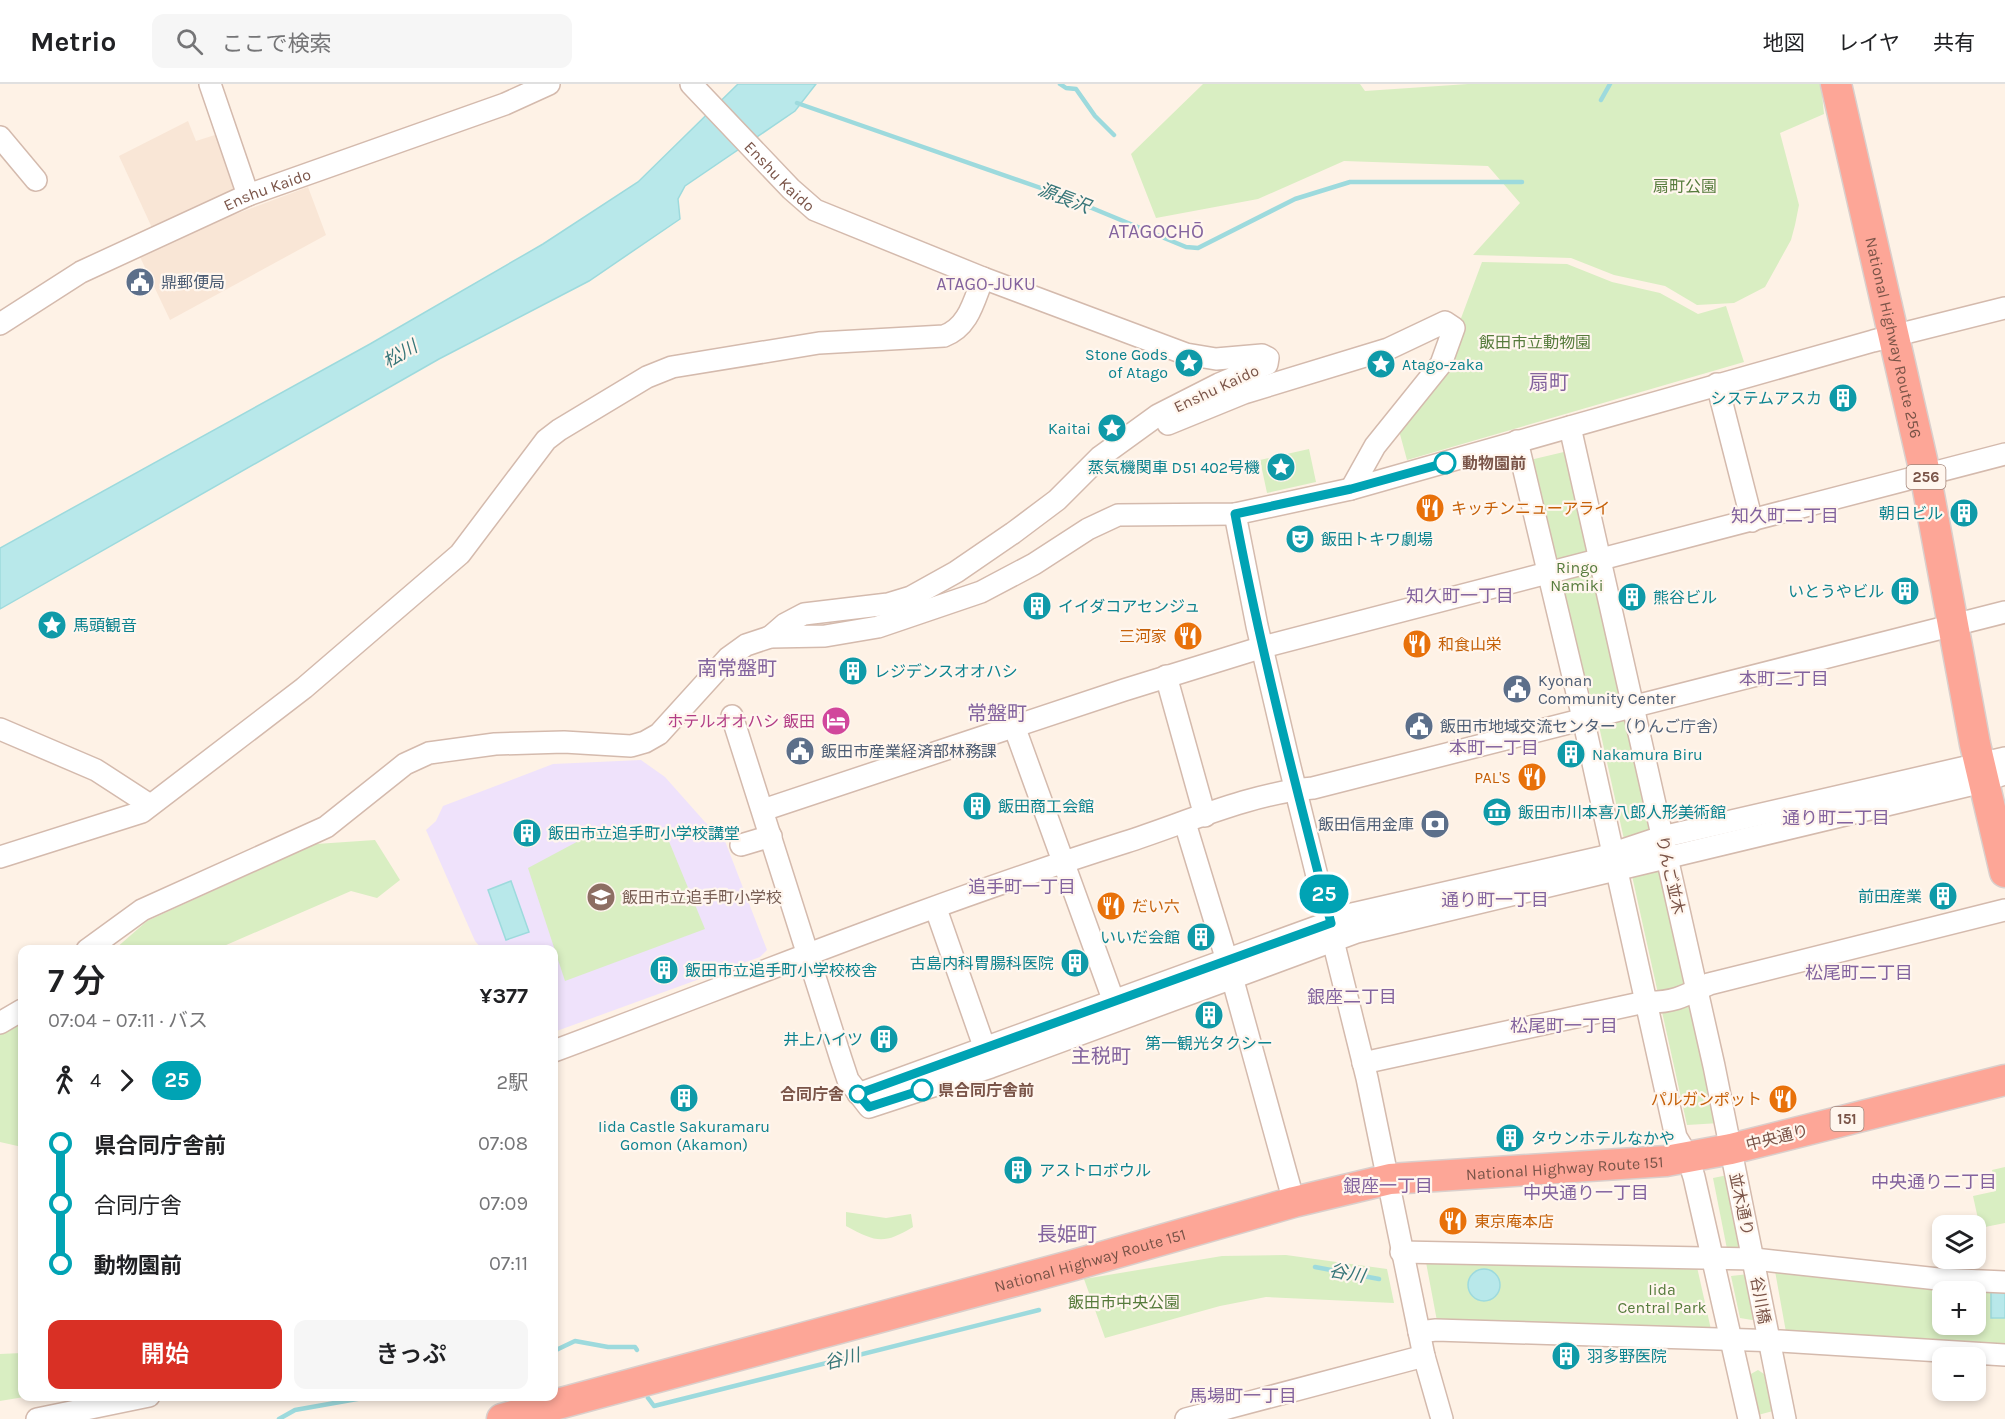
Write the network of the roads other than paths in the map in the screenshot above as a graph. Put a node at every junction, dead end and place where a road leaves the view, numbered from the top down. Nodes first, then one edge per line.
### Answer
1 (210, 84) edge
2 (549, 84) edge
3 (691, 84) edge
4 (1836, 84) edge
5 (0, 136) edge
6 (36, 180) dead end
7 (248, 195) junction
8 (983, 278) junction
9 (2005, 308) edge
10 (0, 324) edge
11 (1895, 335) junction
12 (1717, 384) junction
13 (1141, 427) junction
14 (1570, 427) junction
15 (1517, 441) junction
16 (2005, 454) edge
17 (1925, 473) junction
18 (1351, 489) junction
19 (1235, 514) junction
20 (1752, 521) junction
21 (1601, 559) junction
22 (1548, 573) junction
23 (2005, 612) edge
24 (1954, 623) junction
25 (770, 638) junction
26 (1263, 647) junction
27 (1166, 676) junction
28 (1634, 706) junction
29 (732, 716) dead end
30 (1583, 718) junction
31 (1014, 726) junction
32 (0, 729) edge
33 (1994, 769) edge
34 (1296, 789) junction
35 (150, 805) junction
36 (763, 810) junction
37 (1205, 816) junction
38 (1185, 824) junction
39 (771, 836) junction
40 (741, 845) dead end
41 (1664, 847) junction
42 (0, 857) edge
43 (1064, 861) junction
44 (1615, 862) junction
45 (2005, 872) edge
46 (936, 909) junction
47 (2005, 909) edge
48 (1333, 931) junction
49 (94, 945) edge
50 (808, 952) junction
51 (1229, 969) junction
52 (1696, 990) junction
53 (1645, 1002) junction
54 (1117, 1010) junction
55 (18, 1012) edge
56 (0, 1023) edge
57 (558, 1048) edge
58 (985, 1049) junction
59 (1363, 1063) junction
60 (2005, 1080) edge
61 (864, 1101) junction
62 (1731, 1149) junction
63 (1688, 1155) junction
64 (1390, 1179) junction
65 (1294, 1202) junction
66 (1402, 1257) junction
67 (1712, 1259) junction
68 (1754, 1259) junction
69 (2005, 1282) edge
70 (1419, 1332) junction
71 (1732, 1341) junction
72 (1769, 1342) junction
73 (2005, 1355) edge
74 (1424, 1356) junction
75 (125, 1401) edge
76 (37, 1419) edge
77 (502, 1419) edge
78 (1186, 1419) edge
79 (1442, 1419) edge
80 (1749, 1419) edge
81 (1785, 1419) edge

1 - 7 street
2 - 7 street, Enshu Kaido
3 - 8 street, Enshu Kaido
4 - 11 highway, National Highway Route 256 / 256
5 - 6 street
7 - 10 street, Enshu Kaido
8 - 13 street, Enshu Kaido
8 - 35 street
9 - 11 street
11 - 12 street
11 - 17 highway, National Highway Route 256 / 256
12 - 14 street
12 - 20 street
13 - 18 street, Enshu Kaido
13 - 25 street
14 - 15 street
14 - 21 street, りんご並木
15 - 18 street
15 - 22 street
16 - 17 street
17 - 20 street
17 - 24 highway, National Highway Route 256 / 256
18 - 19 street
19 - 25 street
19 - 26 street
20 - 21 street
21 - 22 street
21 - 28 street, りんご並木
22 - 26 street
22 - 30 street
23 - 24 street
24 - 28 street
24 - 33 highway, National Highway Route 256 / 256
25 - 49 street
26 - 27 street
26 - 34 street
27 - 31 street
27 - 37 street
28 - 30 street
28 - 41 street, りんご並木
29 - 36 street
30 - 34 street
30 - 44 street
31 - 36 street
31 - 43 street
32 - 35 street
33 - 41 street
33 - 45 highway, National Highway Route 256 / 256
34 - 37 street
34 - 48 street
35 - 42 street
36 - 39 street
37 - 38 street
38 - 43 street
38 - 51 street
39 - 40 street
39 - 50 street
41 - 44 street
41 - 52 street, りんご並木
43 - 46 street
43 - 54 street
44 - 48 street
44 - 53 street
46 - 50 street
46 - 58 street
47 - 52 street
48 - 51 street
48 - 59 street
50 - 57 street
50 - 61 street
51 - 54 street
51 - 65 street
52 - 53 street
52 - 62 street, りんご並木
53 - 59 street
53 - 63 street
54 - 58 street
54 - 61 street
55 - 56 street
58 - 61 street
59 - 64 street
60 - 62 highway, 中央通り / 151
62 - 63 highway, 中央通り / 151
62 - 68 street, 並木通り
63 - 64 highway, National Highway Route 151 / 151
63 - 67 street
64 - 65 highway, National Highway Route 151 / 151
64 - 66 street
65 - 77 highway, National Highway Route 151 / 151
66 - 67 street
66 - 70 street
67 - 68 street
67 - 71 street
68 - 69 street
68 - 72 street, 谷川橋
70 - 71 street
70 - 74 street
71 - 72 street
71 - 80 street
72 - 73 street
72 - 81 street
74 - 78 street
74 - 79 street
75 - 76 street

